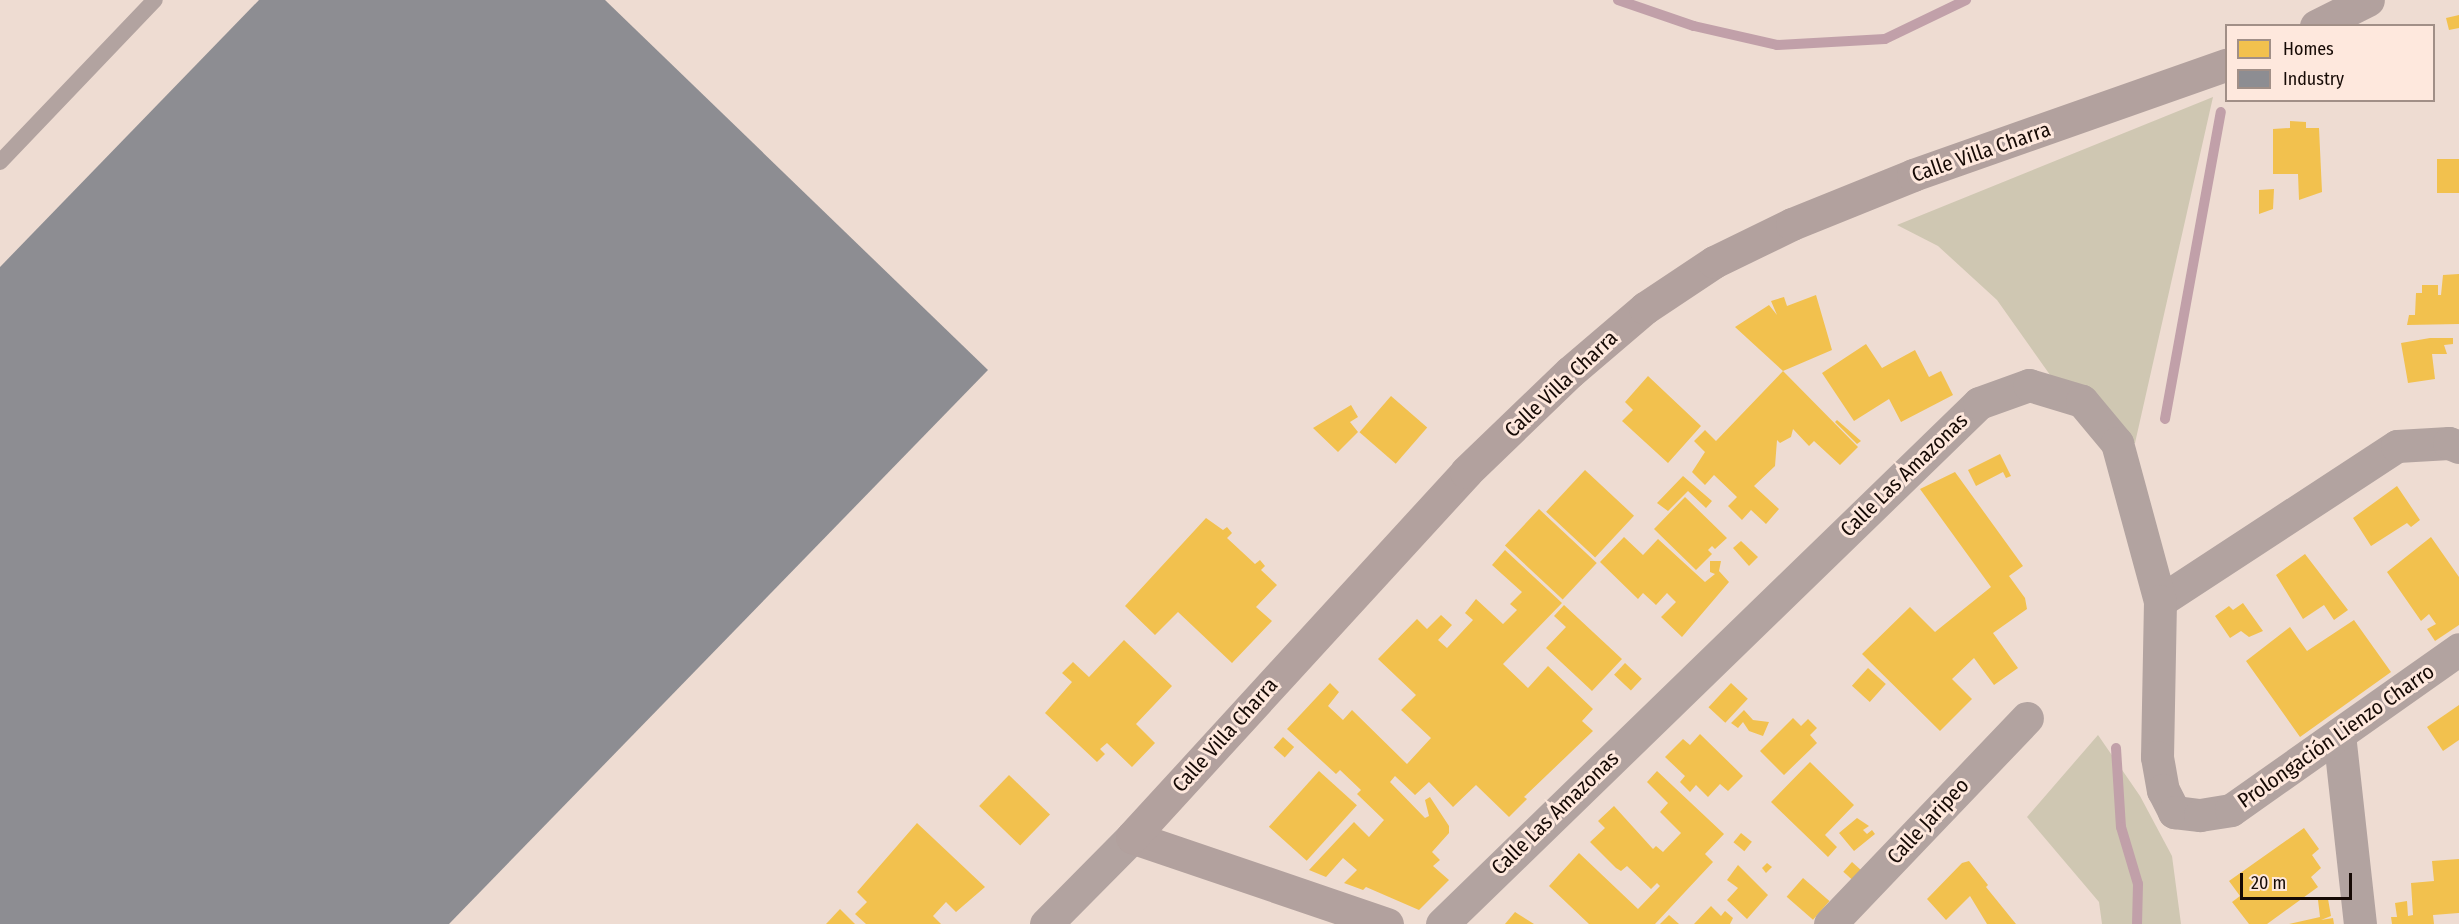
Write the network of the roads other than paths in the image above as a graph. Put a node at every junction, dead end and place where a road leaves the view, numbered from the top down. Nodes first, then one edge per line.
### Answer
1 (154, 0) edge
2 (2368, 0) edge
3 (2320, 24) edge
4 (2225, 65) edge
5 (0, 162) edge
6 (2459, 447) edge
7 (2160, 601) junction
8 (2459, 649) edge
9 (2027, 718) dead end
10 (2339, 734) junction
11 (2174, 812) joint
12 (1132, 837) junction
13 (1046, 924) edge
14 (1387, 924) edge
15 (1442, 924) edge
16 (1830, 924) edge
17 (2360, 924) edge

1 - 5 lane
2 - 3 street
4 - 12 street, Calle Villa Charra
6 - 7 street
7 - 11 street, Calle Las Amazonas
7 - 15 street, Calle Las Amazonas
8 - 10 street, Prolongación Lienzo Charro
9 - 16 street, Calle Jaripeo
10 - 11 street, Prolongación Lienzo Charro
10 - 17 street
12 - 13 street, Calle Villa Charra
12 - 14 street

